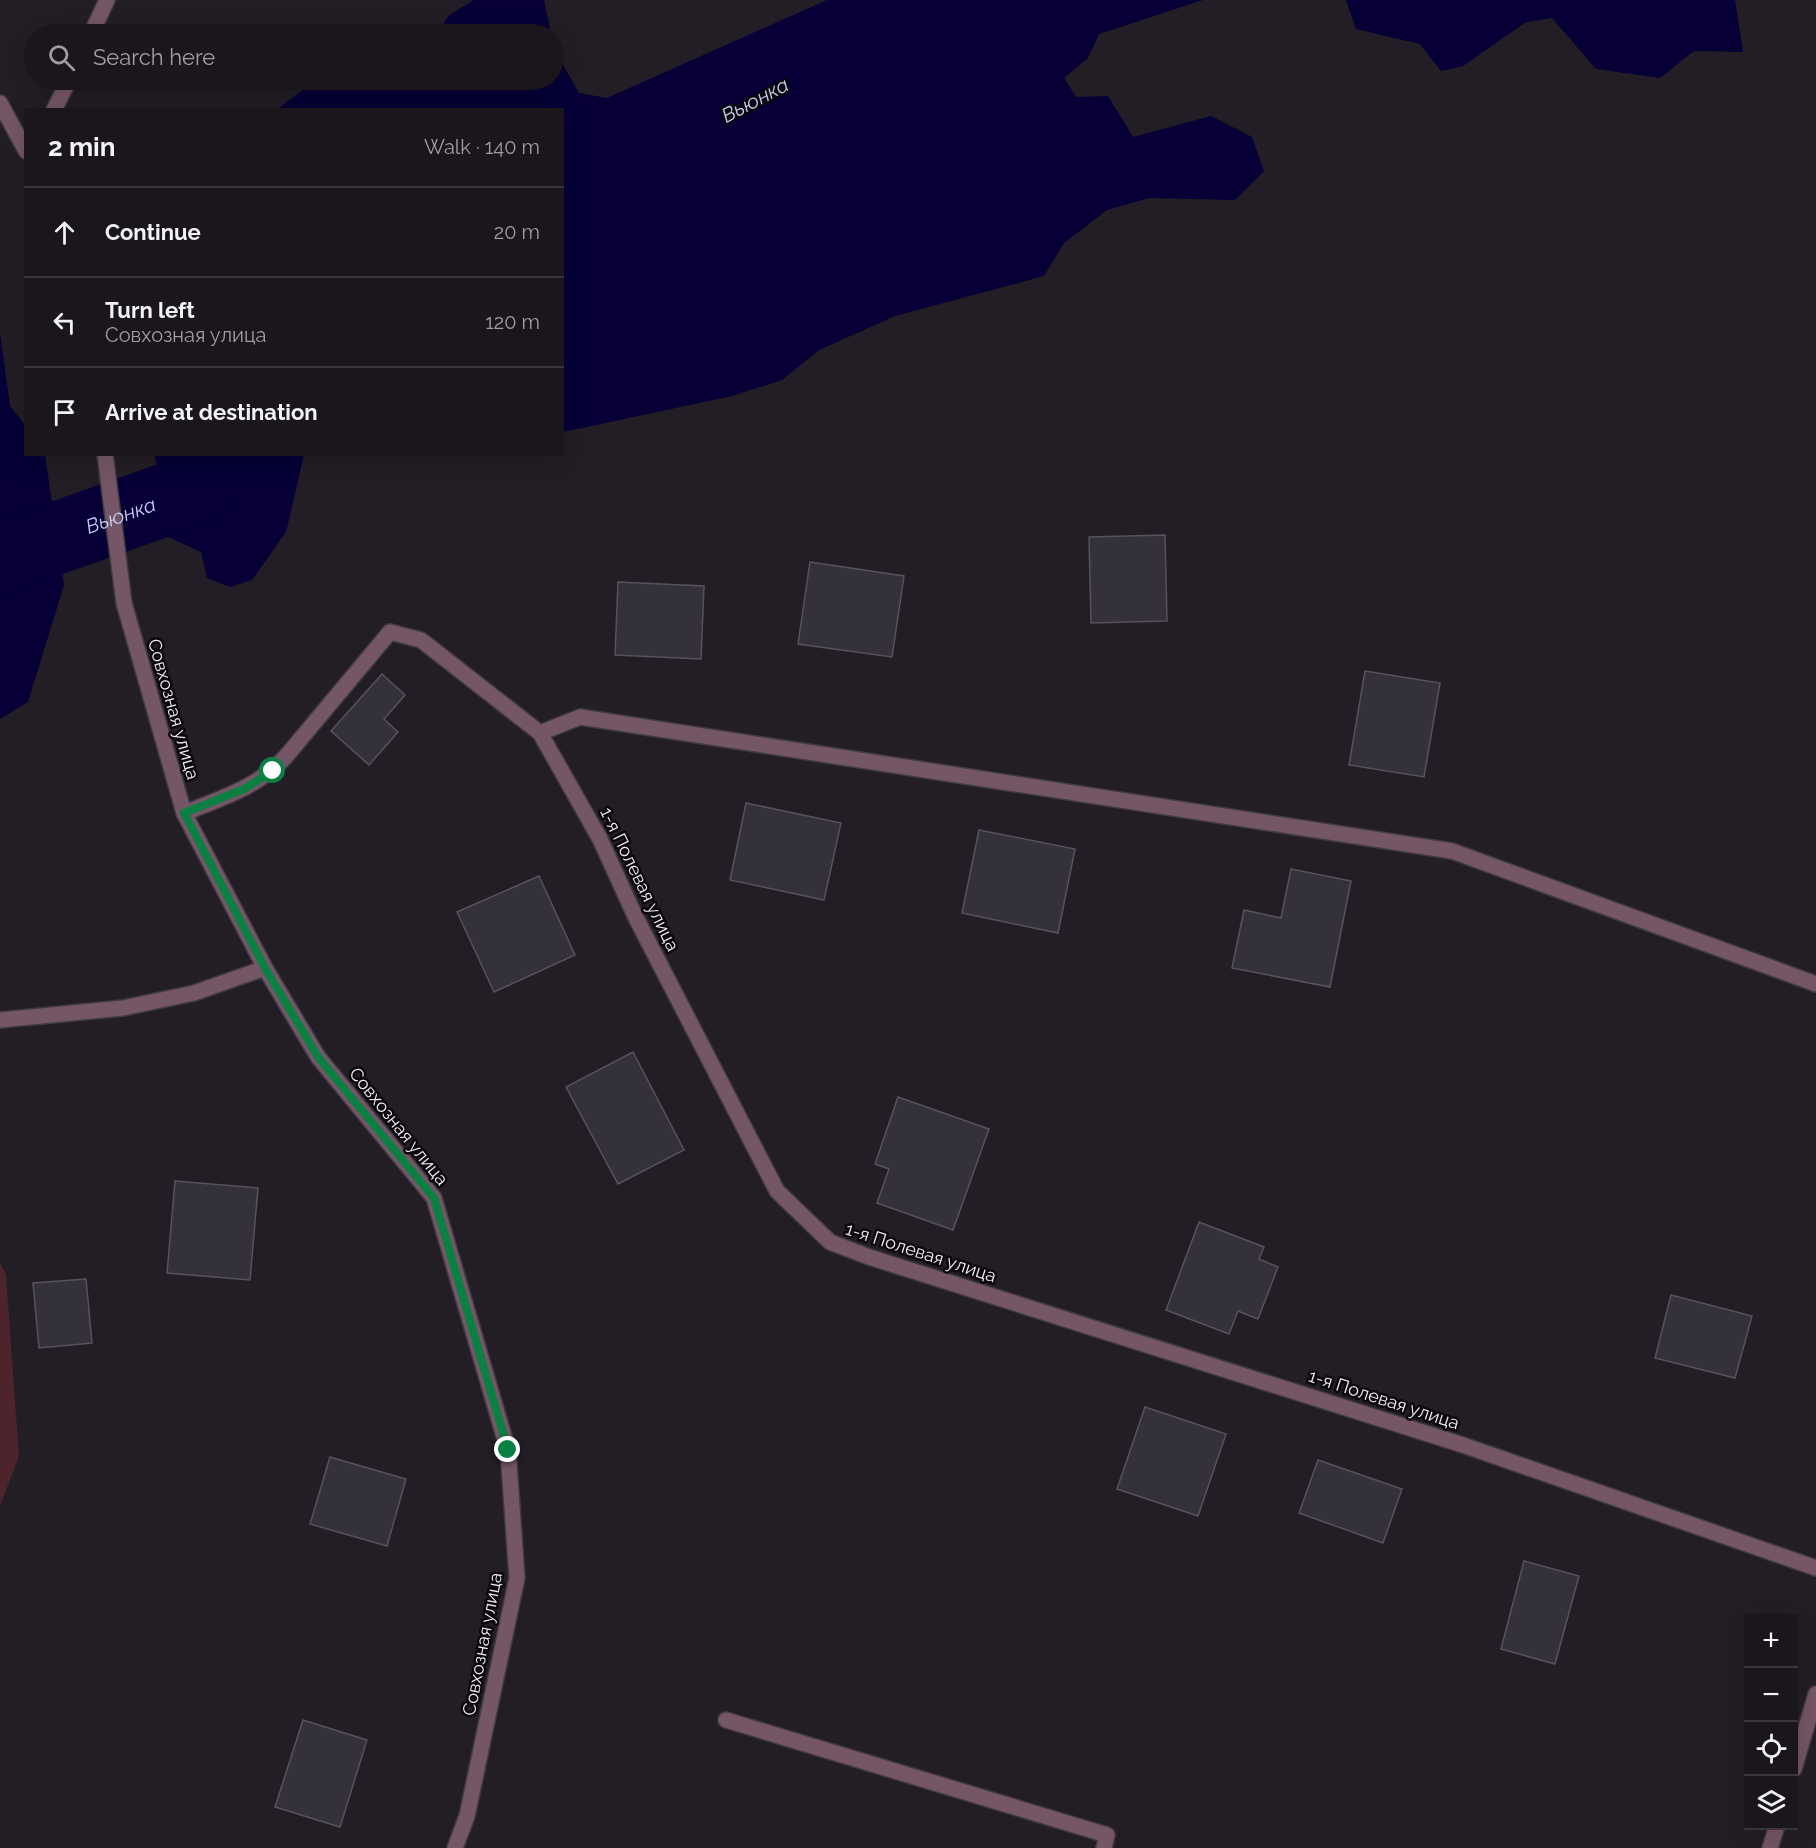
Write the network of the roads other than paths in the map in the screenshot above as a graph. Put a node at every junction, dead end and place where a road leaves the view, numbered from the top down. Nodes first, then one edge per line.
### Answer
1 (107, 0) edge
2 (96, 24) edge
3 (64, 90) edge
4 (0, 103) edge
5 (55, 108) edge
6 (24, 147) edge
7 (105, 456) edge
8 (540, 733) junction
9 (184, 813) junction
10 (265, 968) junction
11 (1816, 984) edge
12 (0, 1020) edge
13 (1816, 1568) edge
14 (1816, 1694) edge
15 (726, 1720) dead end
16 (1798, 1755) edge
17 (1776, 1830) edge
18 (455, 1848) edge
19 (1104, 1848) edge
20 (1770, 1848) edge

1 - 2 street
3 - 5 street
4 - 6 street
7 - 9 street, Совхозная улица
8 - 9 street, 1-я Полевая улица
8 - 11 street
8 - 13 street, 1-я Полевая улица
9 - 10 street, Совхозная улица
10 - 12 street
10 - 18 street, Совхозная улица
14 - 16 street
15 - 19 street
17 - 20 street

